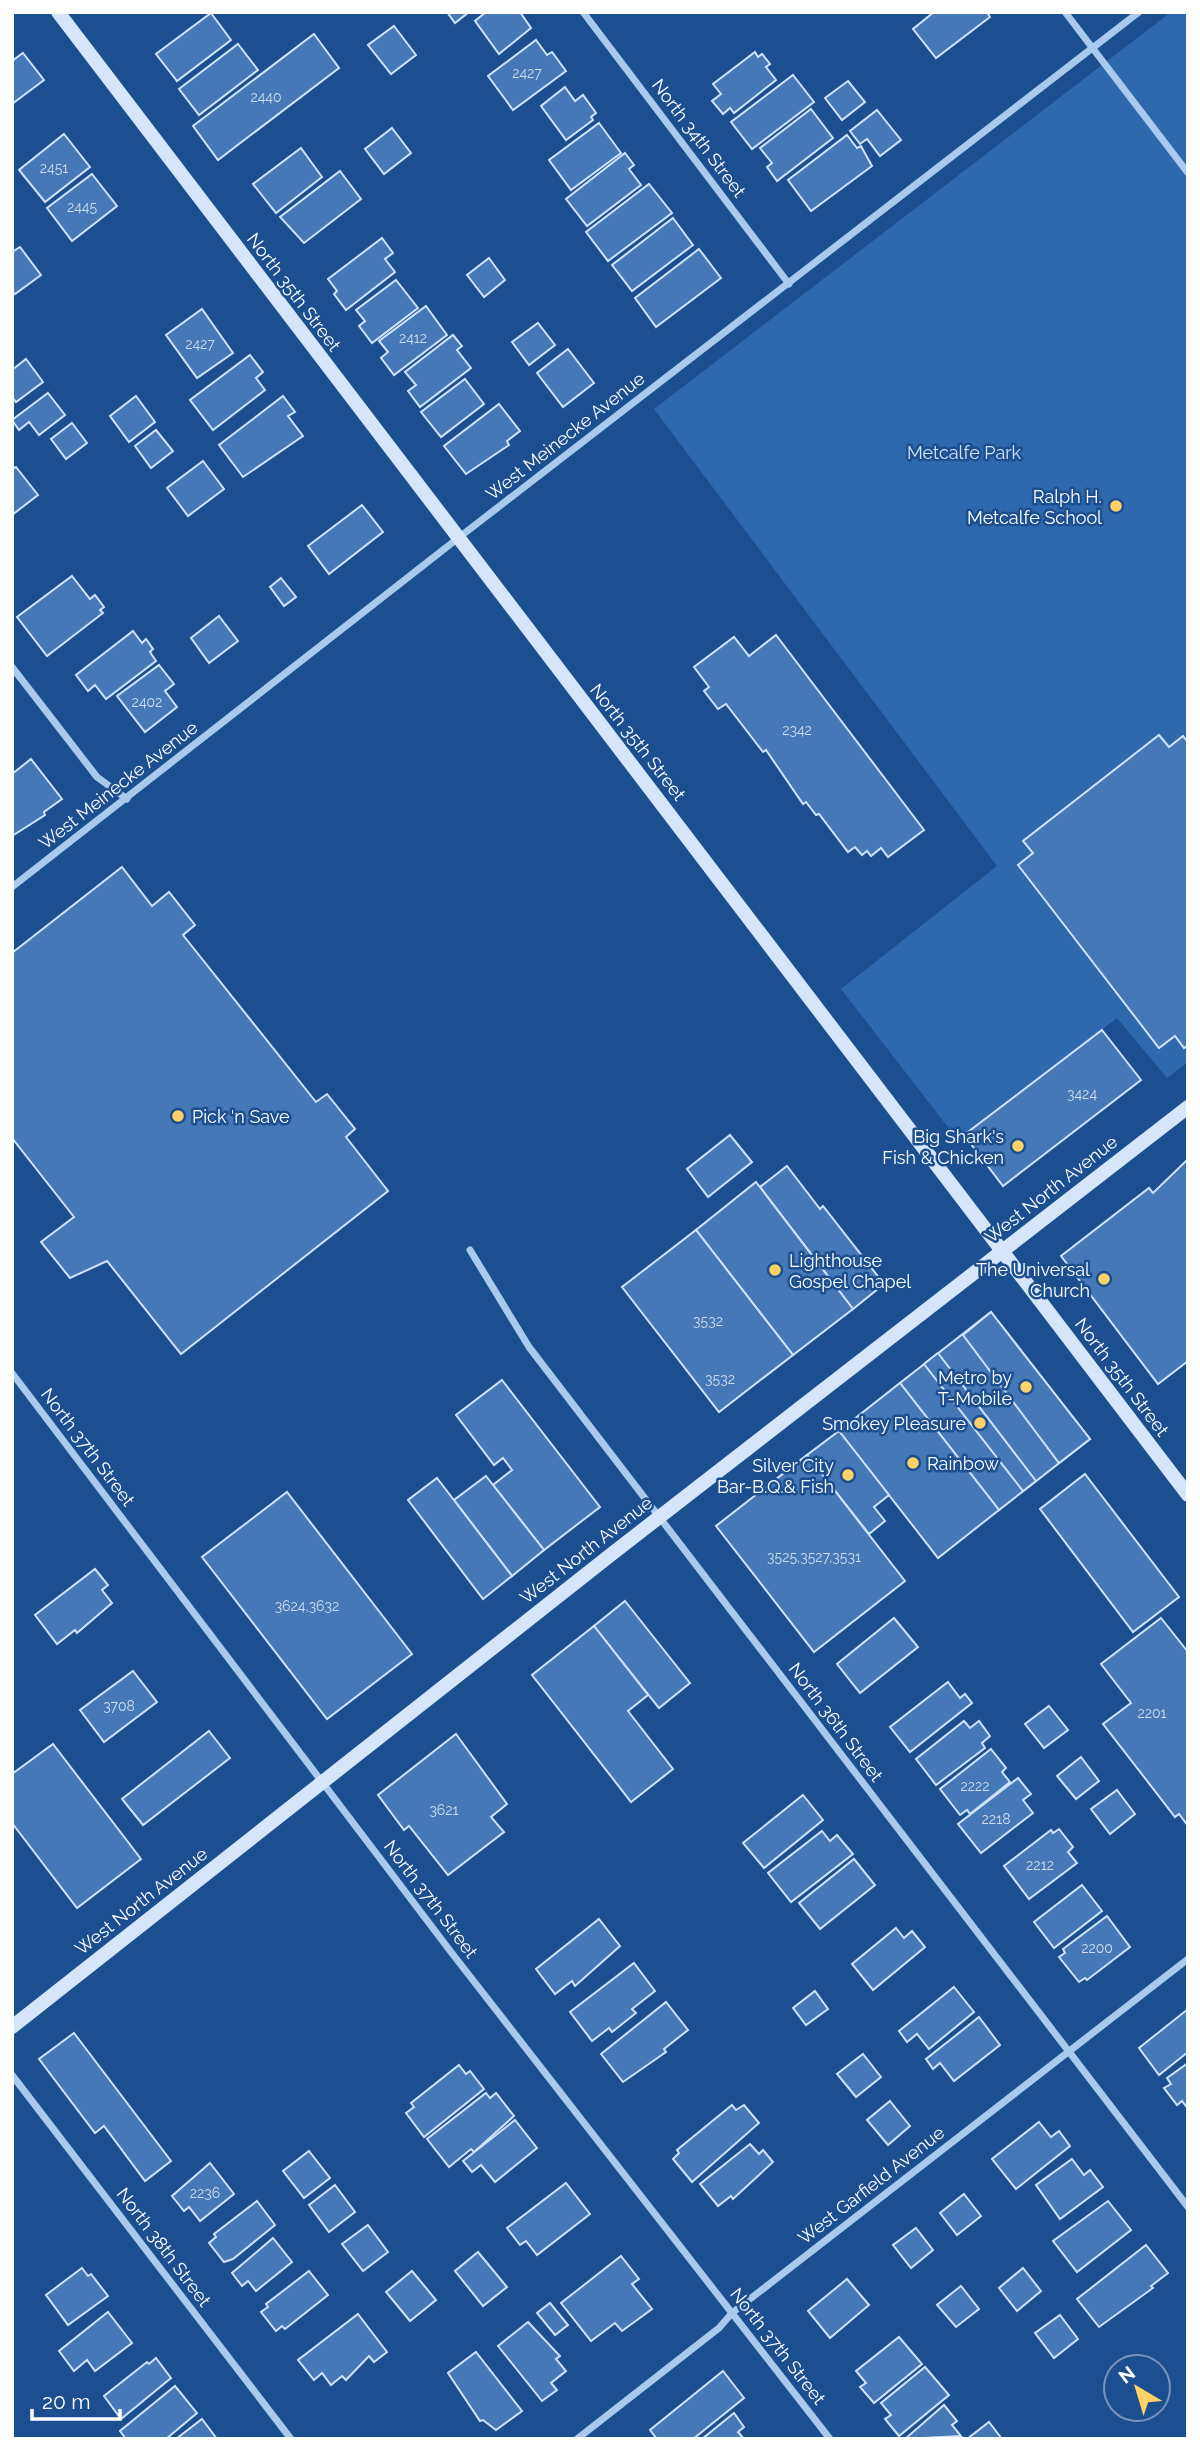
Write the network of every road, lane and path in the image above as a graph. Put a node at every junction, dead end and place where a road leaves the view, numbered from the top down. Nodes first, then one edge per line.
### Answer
1 (58, 12) edge
2 (583, 12) edge
3 (1065, 12) edge
4 (1139, 12) edge
5 (1092, 49) junction
6 (1188, 173) edge
7 (789, 284) junction
8 (457, 539) junction
9 (12, 667) edge
10 (127, 799) junction
11 (12, 887) edge
12 (1188, 1107) edge
13 (470, 1250) dead end
14 (1003, 1252) junction
15 (12, 1373) edge
16 (1188, 1495) edge
17 (659, 1517) junction
18 (324, 1784) junction
19 (1188, 1959) edge
20 (12, 2027) edge
21 (1068, 2052) junction
22 (12, 2075) edge
23 (1188, 2207) edge
24 (732, 2313) junction
25 (291, 2439) edge
26 (577, 2439) edge
27 (830, 2439) edge

1 - 8 main road, North 35th Street
2 - 7 street, North 34th Street
3 - 5 street
4 - 5 street, West Meinecke Avenue
5 - 6 street
5 - 7 street, West Meinecke Avenue
7 - 8 street, West Meinecke Avenue
8 - 10 street, West Meinecke Avenue
8 - 14 main road, North 35th Street
9 - 10 street
10 - 11 street, West Meinecke Avenue
12 - 14 main road, West North Avenue
13 - 17 street, North 36th Street
14 - 16 main road, North 35th Street
14 - 17 main road, West North Avenue
15 - 18 street, North 37th Street
17 - 18 main road, West North Avenue
17 - 21 street, North 36th Street
18 - 20 main road, West North Avenue
18 - 24 street, North 37th Street
19 - 21 street, West Garfield Avenue
21 - 23 street, North 36th Street
21 - 24 street, West Garfield Avenue
22 - 25 street, North 38th Street
24 - 26 street, West Garfield Avenue
24 - 27 street, North 37th Street

